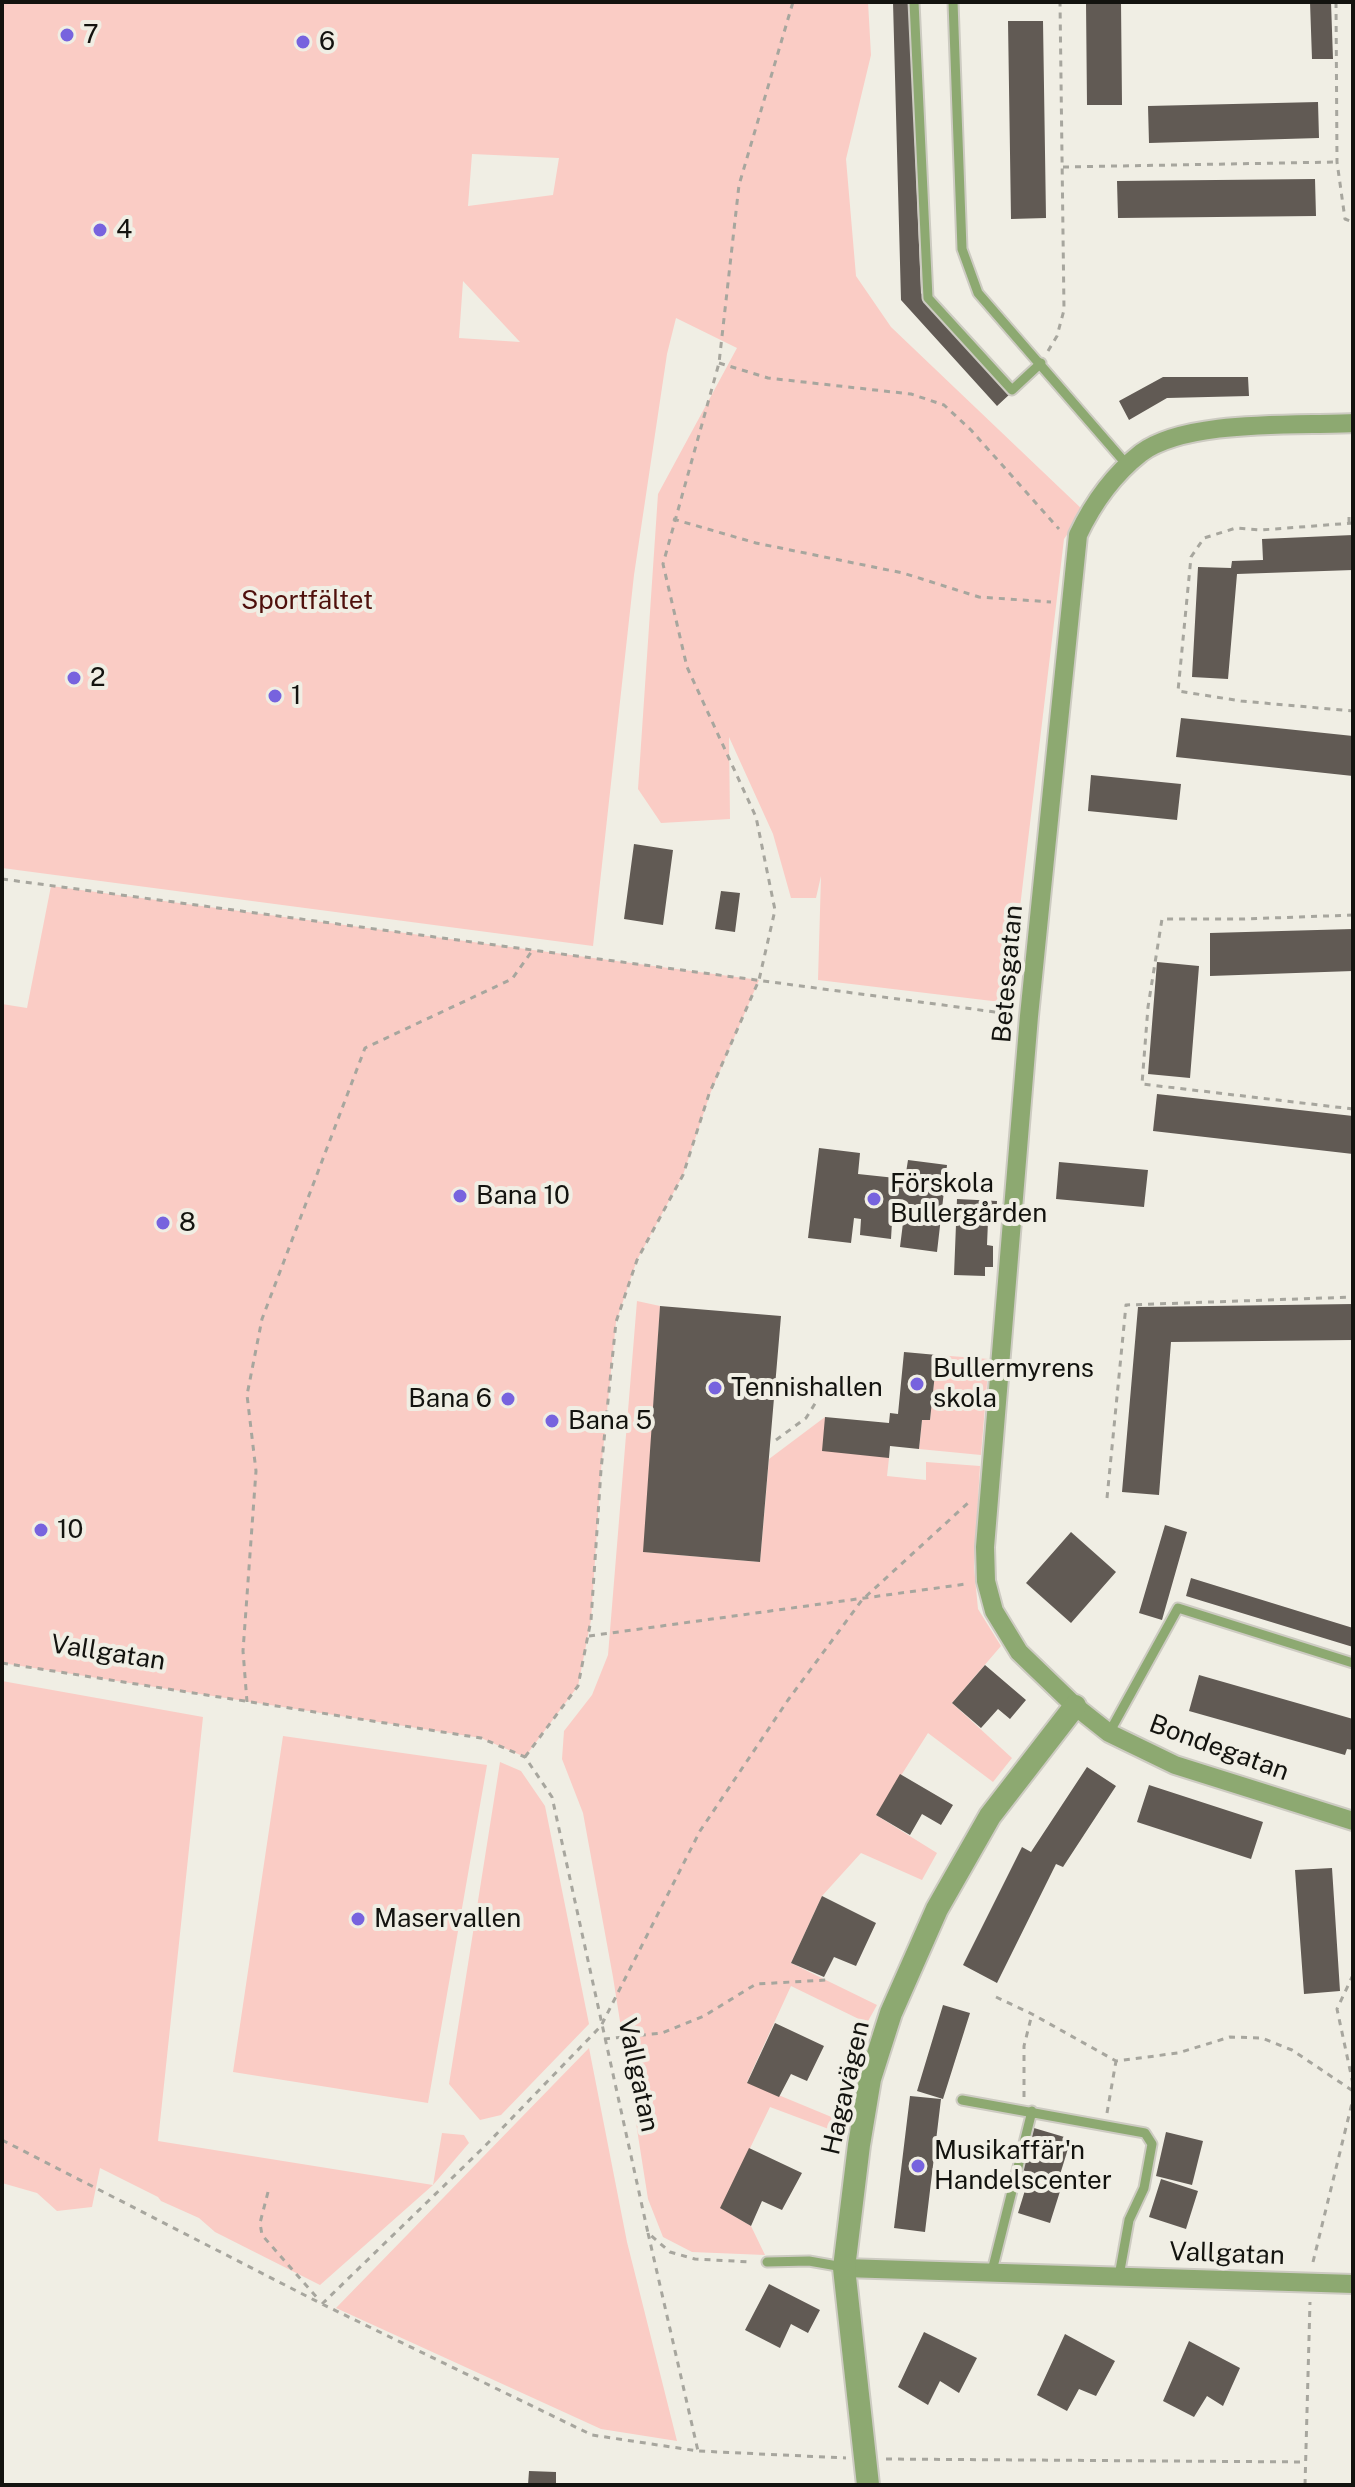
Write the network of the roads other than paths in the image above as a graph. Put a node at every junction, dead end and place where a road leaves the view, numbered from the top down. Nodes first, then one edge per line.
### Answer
1 (914, 2) edge
2 (953, 2) edge
3 (1041, 363) junction
4 (1353, 423) edge
5 (1128, 466) junction
6 (1353, 1663) edge
7 (1075, 1706) junction
8 (1109, 1733) junction
9 (1353, 1821) edge
10 (962, 2100) dead end
11 (1028, 2110) junction
12 (767, 2262) road end
13 (844, 2268) junction
14 (992, 2271) junction
15 (1119, 2276) junction
16 (1353, 2284) edge
17 (868, 2485) edge

1 - 3 lane
2 - 3 lane
3 - 5 lane
4 - 5 street, Betesgatan
5 - 7 street, Betesgatan
6 - 8 lane
7 - 8 street, Bondegatan
7 - 13 street, Hagavägen
8 - 9 street, Bondegatan
10 - 11 lane
11 - 14 lane
11 - 15 lane
12 - 13 lane, Vallgatan
13 - 14 street, Vallgatan
13 - 17 street, Hagavägen
14 - 15 street, Vallgatan
15 - 16 street, Vallgatan

